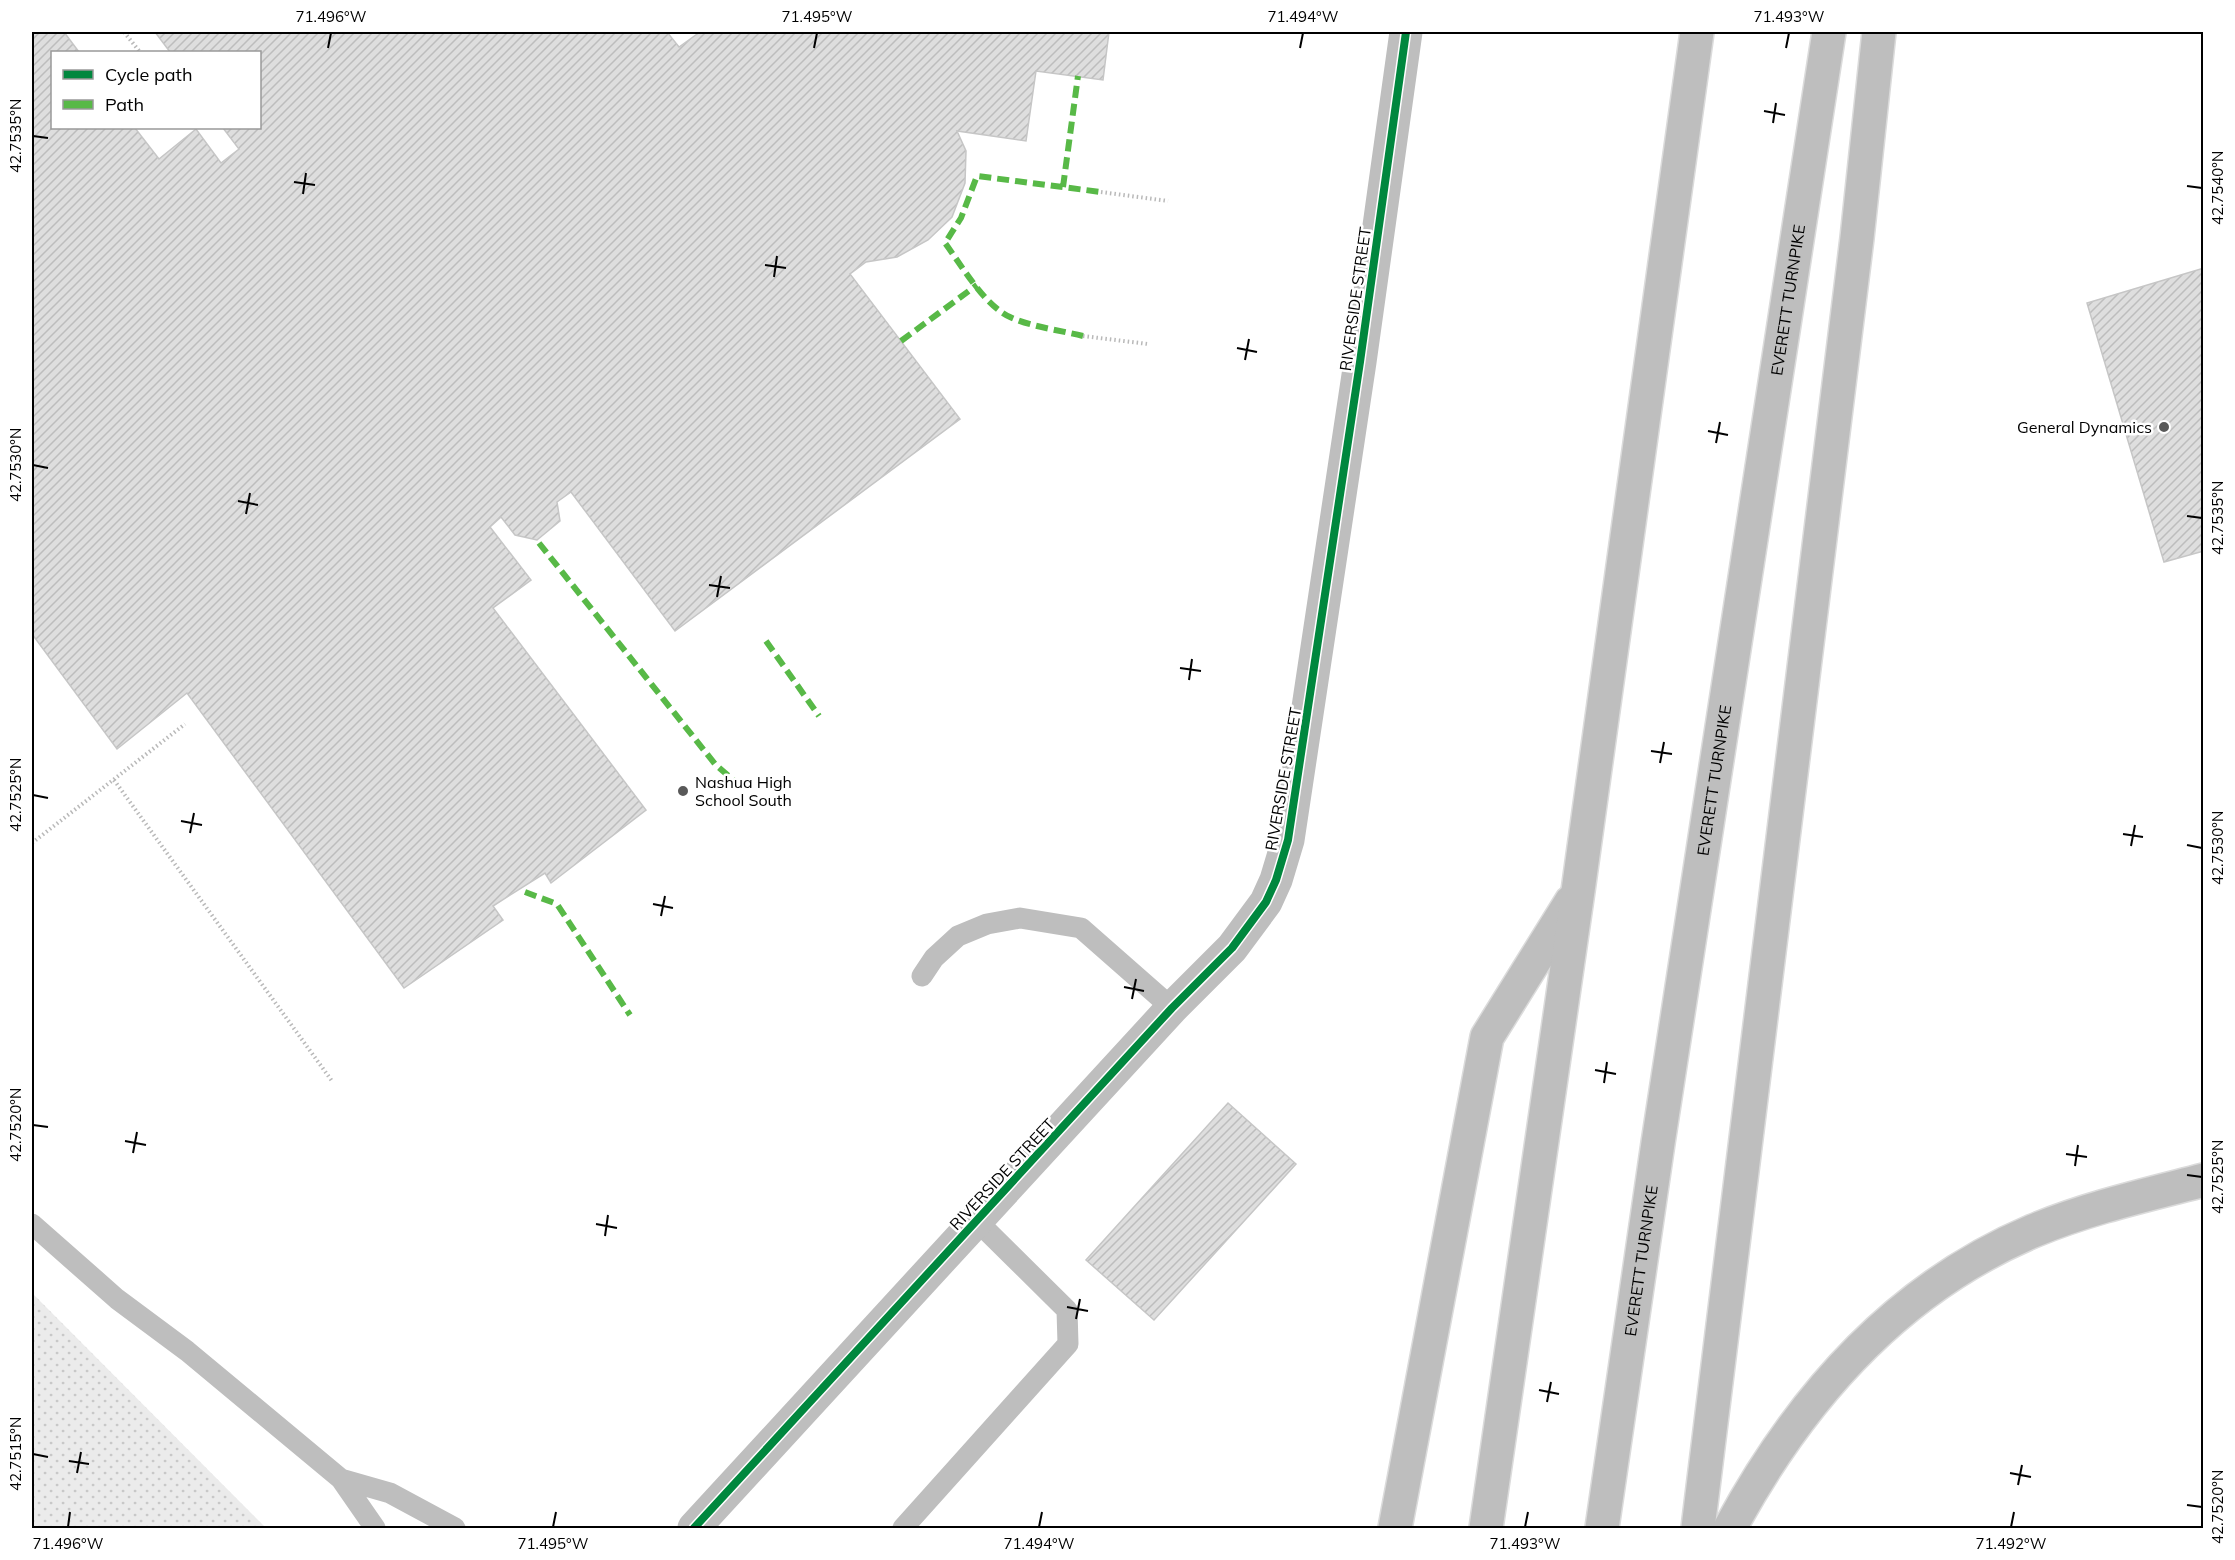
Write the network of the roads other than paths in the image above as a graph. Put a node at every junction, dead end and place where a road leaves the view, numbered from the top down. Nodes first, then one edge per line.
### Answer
1 (1406, 32) edge
2 (1697, 32) edge
3 (1829, 32) edge
4 (1879, 32) edge
5 (1578, 891) junction
6 (922, 976) dead end
7 (1172, 1008) junction
8 (2204, 1180) edge
9 (977, 1221) junction
10 (32, 1224) edge
11 (341, 1479) junction
12 (375, 1528) edge
13 (455, 1528) edge
14 (693, 1528) edge
15 (903, 1528) edge
16 (1395, 1528) edge
17 (1486, 1528) edge
18 (1602, 1528) edge
19 (1698, 1528) edge
20 (1730, 1528) edge

1 - 7 main road, RIVERSIDE STREET
2 - 5 main road
3 - 18 main road, EVERETT TURNPIKE
4 - 19 main road
5 - 16 main road
5 - 17 main road
6 - 7 lane
7 - 9 main road, RIVERSIDE STREET
8 - 20 main road
9 - 14 main road, RIVERSIDE STREET
9 - 15 lane
10 - 11 lane
11 - 12 lane
11 - 13 lane

